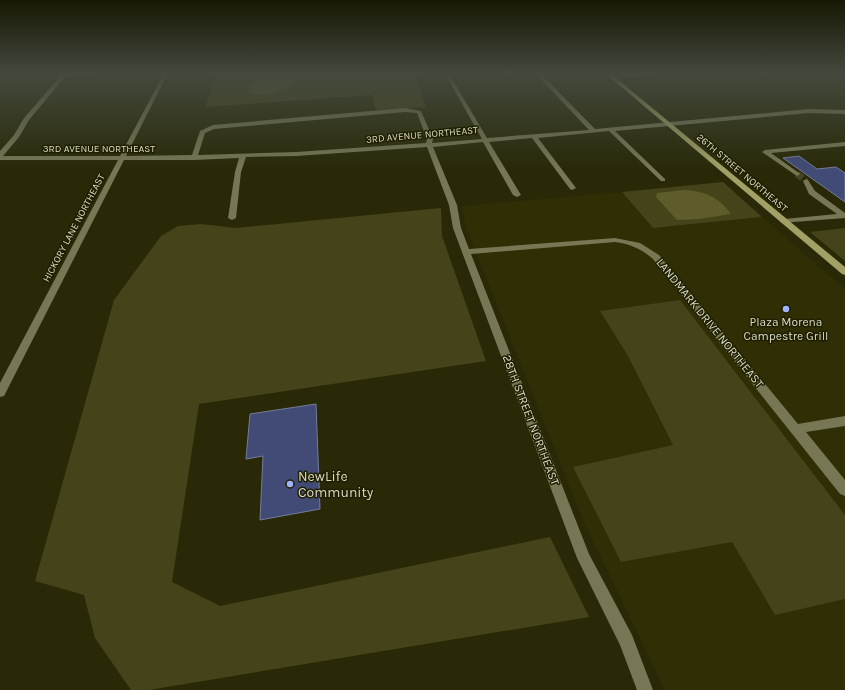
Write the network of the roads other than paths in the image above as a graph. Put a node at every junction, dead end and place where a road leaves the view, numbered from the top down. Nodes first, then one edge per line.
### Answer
1 (38, 105) edge
2 (150, 105) edge
3 (465, 105) edge
4 (569, 105) edge
5 (645, 105) edge
6 (845, 112) edge
7 (668, 124) junction
8 (611, 130) junction
9 (594, 131) junction
10 (534, 136) junction
11 (485, 140) junction
12 (845, 144) edge
13 (429, 145) junction
14 (0, 155) edge
15 (243, 156) junction
16 (0, 158) edge
17 (194, 158) junction
18 (122, 159) junction
19 (797, 174) tunnel mouth
20 (662, 180) dead end
21 (806, 181) tunnel mouth
22 (572, 188) dead end
23 (517, 196) dead end
24 (844, 216) edge
25 (232, 218) dead end
26 (784, 221) junction
27 (466, 252) junction
28 (845, 272) edge
29 (0, 393) edge
30 (845, 421) edge
31 (796, 430) junction
32 (845, 490) edge
33 (645, 690) edge

1 - 14 street
2 - 18 street, HICKORY LANE NORTHEAST
3 - 11 street
4 - 9 street
5 - 7 main road, 26TH STREET NORTHEAST
6 - 7 street, 3RD AVENUE NORTHEAST
7 - 8 street, 3RD AVENUE NORTHEAST
7 - 26 main road, 26TH STREET NORTHEAST
8 - 9 street, 3RD AVENUE NORTHEAST
8 - 20 street
9 - 10 street, 3RD AVENUE NORTHEAST
10 - 11 street, 3RD AVENUE NORTHEAST
10 - 22 street
11 - 13 street, 3RD AVENUE NORTHEAST
11 - 23 street
12 - 19 street
13 - 15 street, 3RD AVENUE NORTHEAST
13 - 17 street, 28TH STREET NORTHEAST
13 - 27 street, 28TH STREET NORTHEAST
15 - 17 street, 3RD AVENUE NORTHEAST
15 - 25 street
16 - 18 street, 3RD AVENUE NORTHEAST
17 - 18 street, 3RD AVENUE NORTHEAST
18 - 29 street, HICKORY LANE NORTHEAST
21 - 24 street
24 - 26 street
26 - 28 main road, 26TH STREET NORTHEAST
27 - 31 street, LANDMARK DRIVE NORTHEAST
27 - 33 street, 28TH STREET NORTHEAST
30 - 31 street
31 - 32 street, LANDMARK DRIVE NORTHEAST

